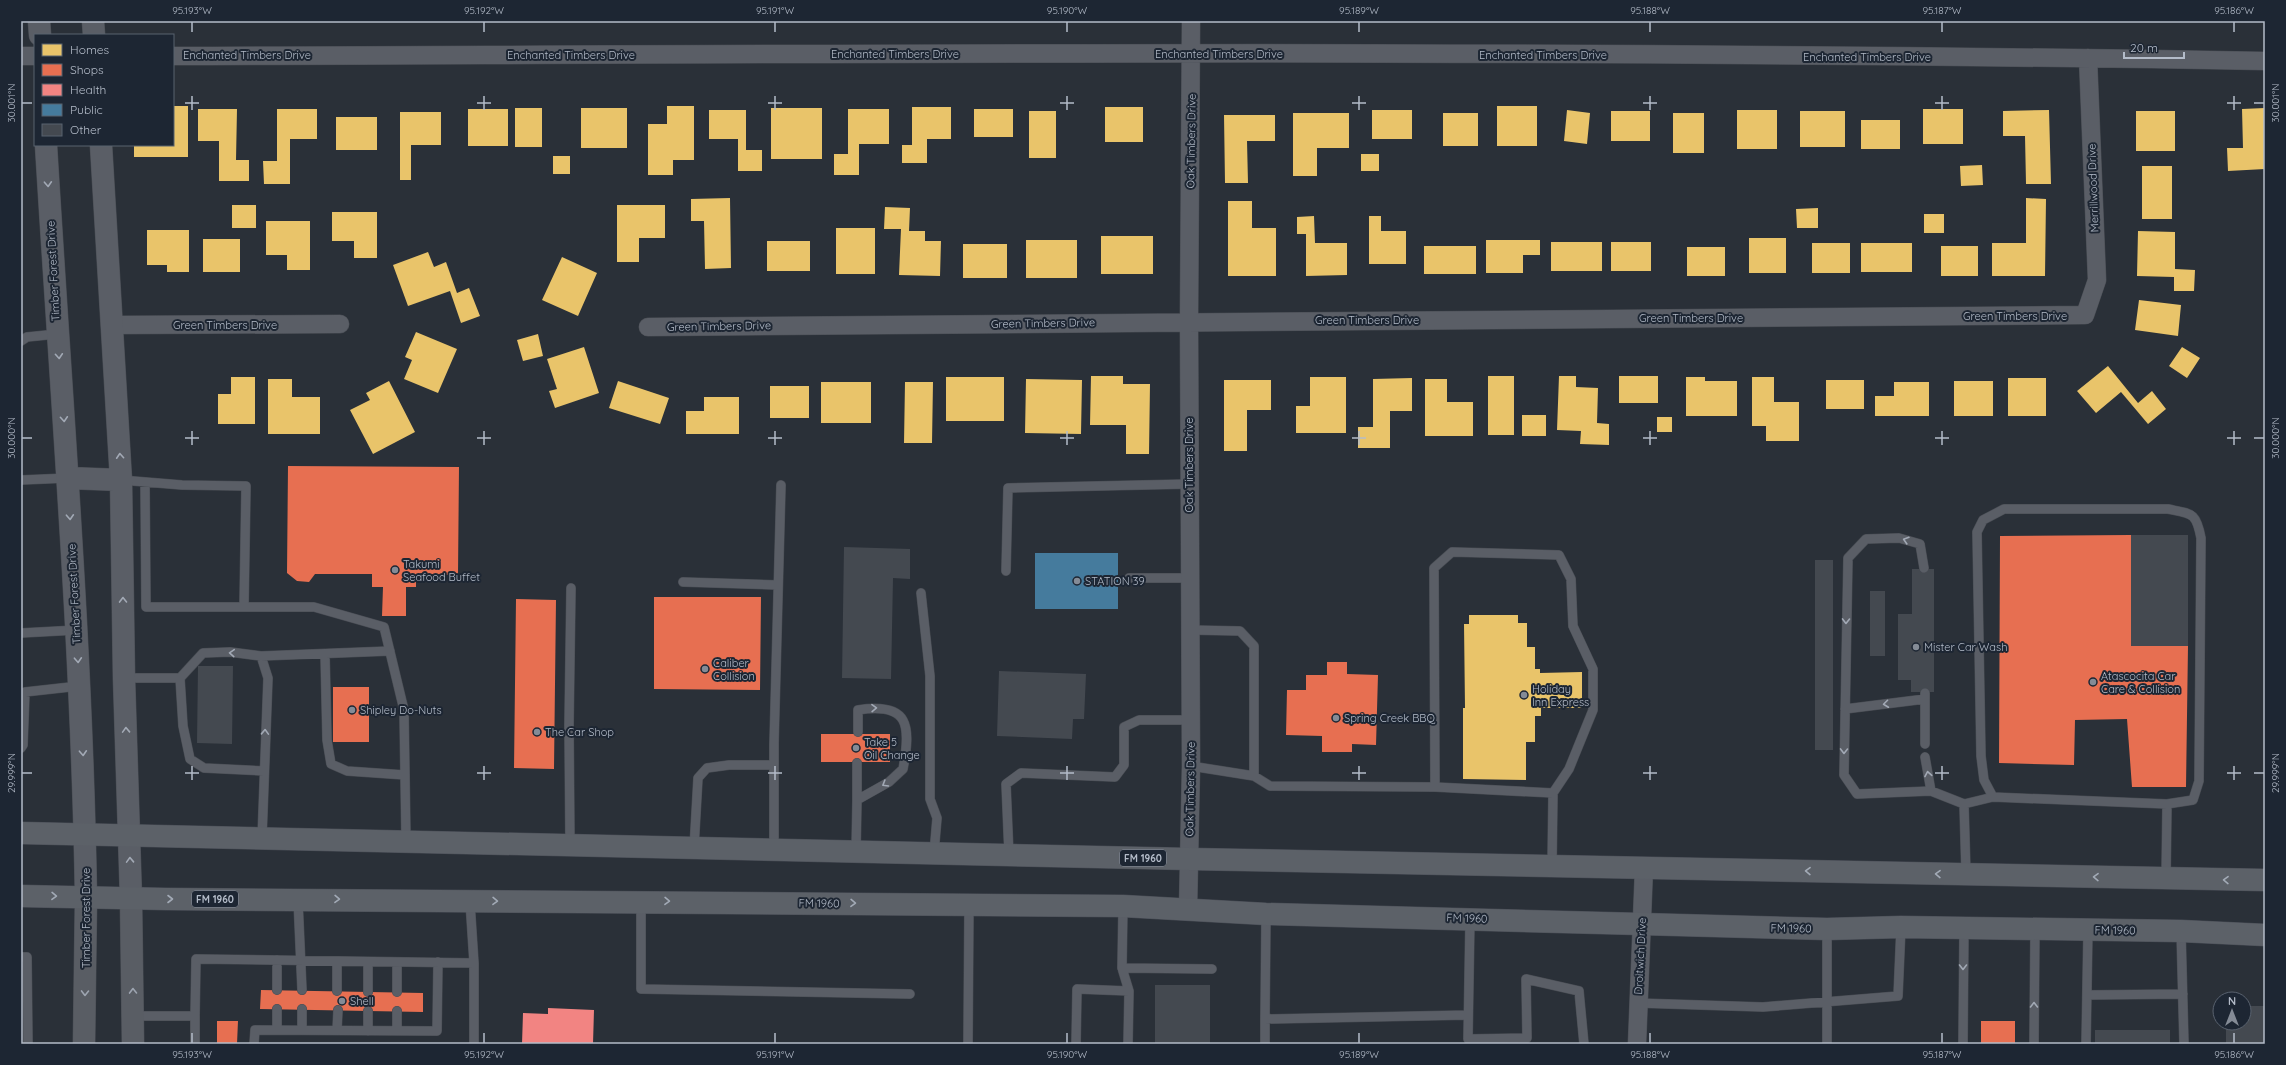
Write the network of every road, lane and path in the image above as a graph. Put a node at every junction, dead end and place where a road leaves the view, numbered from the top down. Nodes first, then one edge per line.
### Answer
1 (39, 21) edge
2 (93, 21) edge
3 (1191, 21) edge
4 (40, 34) edge
5 (94, 34) edge
6 (1192, 53) junction
7 (21, 56) edge
8 (34, 56) edge
9 (174, 56) edge
10 (2088, 58) junction
11 (2265, 61) edge
12 (46, 146) edge
13 (101, 146) edge
14 (2085, 315) joint
15 (1189, 321) junction
16 (340, 324) dead end
17 (111, 325) junction
18 (648, 327) dead end
19 (57, 334) junction
20 (21, 341) edge
21 (68, 478) junction
22 (21, 480) edge
23 (121, 480) junction
24 (145, 482) junction
25 (1189, 484) junction
26 (781, 485) dead end
27 (1924, 568) dead end
28 (1006, 571) dead end
29 (1129, 578) dead end
30 (1190, 578) junction
31 (683, 582) dead end
32 (777, 585) junction
33 (571, 588) dead end
34 (921, 593) dead end
35 (244, 607) junction
36 (76, 630) junction
37 (1191, 630) junction
38 (21, 633) edge
39 (390, 652) junction
40 (325, 654) junction
41 (260, 656) junction
42 (124, 678) junction
43 (180, 678) junction
44 (79, 686) junction
45 (23, 690) edge
46 (1844, 709) junction
47 (1191, 720) junction
48 (858, 732) dead end
49 (1925, 744) dead end
50 (21, 748) edge
51 (1925, 757) dead end
52 (857, 763) dead end
53 (774, 765) junction
54 (1191, 766) junction
55 (264, 771) junction
56 (405, 776) junction
57 (1254, 776) junction
58 (1435, 786) junction
59 (1931, 791) junction
60 (1553, 793) junction
61 (1993, 797) junction
62 (857, 800) junction
63 (1964, 804) junction
64 (2167, 804) junction
65 (21, 833) edge
66 (85, 834) junction
67 (130, 835) junction
68 (262, 838) junction
69 (406, 841) junction
70 (570, 845) junction
71 (694, 848) junction
72 (774, 850) junction
73 (856, 851) junction
74 (934, 853) junction
75 (1009, 855) junction
76 (1189, 859) junction
77 (1552, 866) junction
78 (1644, 868) junction
79 (1966, 874) junction
80 (2166, 878) junction
81 (2265, 880) edge
82 (21, 896) edge
83 (86, 898) junction
84 (131, 899) junction
85 (298, 899) junction
86 (470, 900) junction
87 (641, 901) junction
88 (969, 904) junction
89 (1123, 906) junction
90 (1188, 910) junction
91 (1266, 914) junction
92 (1470, 918) junction
93 (1641, 924) junction
94 (1900, 927) junction
95 (1964, 928) junction
96 (1827, 929) junction
97 (2035, 929) junction
98 (2088, 930) junction
99 (2180, 931) junction
100 (2265, 935) edge
101 (21, 957) edge
102 (277, 960) junction
103 (302, 961) junction
104 (337, 961) junction
105 (368, 962) junction
106 (397, 962) junction
107 (438, 962) junction
108 (474, 963) junction
109 (1122, 968) junction
110 (1212, 970) dead end
111 (277, 990) dead end
112 (302, 990) dead end
113 (337, 991) dead end
114 (1129, 991) junction
115 (368, 992) dead end
116 (397, 992) dead end
117 (910, 994) dead end
118 (2183, 994) junction
119 (2087, 995) junction
120 (1827, 1002) junction
121 (1637, 1003) junction
122 (277, 1009) dead end
123 (302, 1009) dead end
124 (338, 1010) dead end
125 (368, 1011) dead end
126 (397, 1011) dead end
127 (1468, 1015) junction
128 (133, 1016) junction
129 (195, 1016) junction
130 (1265, 1019) junction
131 (24, 1029) edge
132 (277, 1030) junction
133 (302, 1030) junction
134 (337, 1030) junction
135 (368, 1031) junction
136 (397, 1031) junction
137 (28, 1044) edge
138 (84, 1044) edge
139 (133, 1044) edge
140 (195, 1044) edge
141 (254, 1044) edge
142 (474, 1044) edge
143 (968, 1044) edge
144 (1076, 1044) edge
145 (1128, 1044) edge
146 (1265, 1044) edge
147 (1584, 1044) edge
148 (1637, 1044) edge
149 (1827, 1044) edge
150 (1963, 1044) edge
151 (2034, 1044) edge
152 (2086, 1044) edge
153 (2184, 1044) edge

1 - 4 street
2 - 5 street
3 - 6 street, Oak Timbers Drive
6 - 9 street, Enchanted Timbers Drive
6 - 10 street, Enchanted Timbers Drive
6 - 15 street, Oak Timbers Drive
7 - 8 street
10 - 11 street, Enchanted Timbers Drive
10 - 14 street, Merrillwood Drive
12 -> 19 street, Timber Forest Drive
13 - 17 street
14 - 15 street, Green Timbers Drive
15 - 18 street, Green Timbers Drive
15 - 25 street, Oak Timbers Drive
16 - 17 street, Green Timbers Drive
23 -> 17 street
19 - 20 lane
19 -> 21 street, Timber Forest Drive
21 - 22 lane
21 - 23 street
21 -> 36 street, Timber Forest Drive
23 - 24 lane
42 -> 23 street
24 - 35 lane
24 - 35 lane
25 - 28 lane
25 - 30 street, Oak Timbers Drive
26 - 32 lane
27 -> 46 lane
29 - 30 lane
30 - 37 street, Oak Timbers Drive
31 - 32 lane
32 - 53 lane
33 - 70 lane
34 - 74 lane
35 - 39 lane
36 - 38 lane
36 -> 44 street, Timber Forest Drive
37 - 47 street, Oak Timbers Drive
37 - 57 lane
39 - 40 lane
39 - 56 lane
40 - 41 lane
40 - 56 lane
41 -> 43 lane
55 -> 41 lane
42 - 43 lane
67 -> 42 street
43 - 55 lane
44 - 45 lane
44 -> 66 street, Timber Forest Drive
45 - 50 lane
49 -> 46 lane
46 -> 59 lane
47 - 54 street, Oak Timbers Drive
47 - 75 lane
48 -> 62 lane
59 -> 51 lane
52 - 62 lane
53 - 71 lane
53 - 72 lane
54 - 57 lane
54 - 76 street, Oak Timbers Drive
55 - 68 lane
56 - 69 lane
57 - 58 lane
58 - 60 lane
58 - 60 lane
59 - 63 lane
60 - 77 lane
61 - 63 lane
61 - 64 lane
61 - 64 lane
62 - 73 lane
63 - 79 lane
64 - 80 lane
65 - 66 main road, FM 1960 / FM 1960
66 - 67 main road, FM 1960 / FM 1960
66 - 83 street, Timber Forest Drive
67 - 68 main road, FM 1960 / FM 1960
84 -> 67 street
68 - 69 main road, FM 1960 / FM 1960
69 - 70 main road, FM 1960 / FM 1960
70 - 71 main road, FM 1960 / FM 1960
71 - 72 main road, FM 1960 / FM 1960
72 - 73 main road, FM 1960 / FM 1960
73 - 74 main road, FM 1960 / FM 1960
74 - 75 main road, FM 1960 / FM 1960
75 - 76 main road, FM 1960 / FM 1960
76 - 77 main road, FM 1960 / FM 1960
76 - 90 street, Oak Timbers Drive
77 - 78 main road, FM 1960 / FM 1960
79 -> 78 main road, FM 1960 / FM 1960
78 - 93 street, Droitwich Drive
80 -> 79 main road, FM 1960 / FM 1960
81 -> 80 main road, FM 1960 / FM 1960
82 -> 83 main road, FM 1960 / FM 1960
83 - 84 main road, FM 1960 / FM 1960
83 -> 138 main road, Timber Forest Drive
84 -> 85 main road, FM 1960 / FM 1960
128 -> 84 main road
85 -> 86 main road, FM 1960 / FM 1960
85 - 103 lane
86 -> 87 main road, FM 1960 / FM 1960
86 - 108 lane
87 -> 88 main road, FM 1960 / FM 1960
87 - 117 lane
88 - 89 main road, FM 1960 / FM 1960
88 - 143 lane
89 - 90 main road, FM 1960 / FM 1960
89 - 109 lane
90 - 91 main road, FM 1960 / FM 1960
91 - 92 main road, FM 1960 / FM 1960
91 - 130 lane
92 - 93 main road, FM 1960 / FM 1960
92 - 127 lane
93 - 96 main road, FM 1960 / FM 1960
93 - 121 street, Droitwich Drive
94 - 95 main road, FM 1960 / FM 1960
94 - 96 main road, FM 1960 / FM 1960
94 - 120 lane
95 - 97 main road, FM 1960 / FM 1960
95 -> 150 lane
96 - 120 lane
97 - 98 main road, FM 1960 / FM 1960
151 -> 97 lane
98 - 99 main road, FM 1960 / FM 1960
98 - 119 lane
99 - 100 main road, FM 1960 / FM 1960
99 - 118 lane
101 - 131 lane
102 - 103 lane
102 - 111 lane
102 - 129 lane
103 - 104 lane
103 - 112 lane
104 - 105 lane
104 - 113 lane
105 - 106 lane
105 - 115 lane
106 - 107 lane
106 - 116 lane
107 - 108 lane
107 - 136 lane
108 - 142 lane
109 - 110 lane
109 - 114 lane
114 - 144 lane
114 - 145 lane
118 - 119 lane
118 - 153 lane
119 - 152 lane
120 - 121 lane
120 - 149 lane
121 - 148 street, Droitwich Drive
122 - 132 lane
123 - 133 lane
124 - 134 lane
125 - 135 lane
126 - 136 lane
127 - 130 lane
127 - 147 lane
128 - 129 lane
128 - 139 main road
129 - 140 lane
130 - 146 lane
131 - 137 lane
132 - 133 lane
132 - 141 lane
133 - 134 lane
134 - 135 lane
135 - 136 lane

